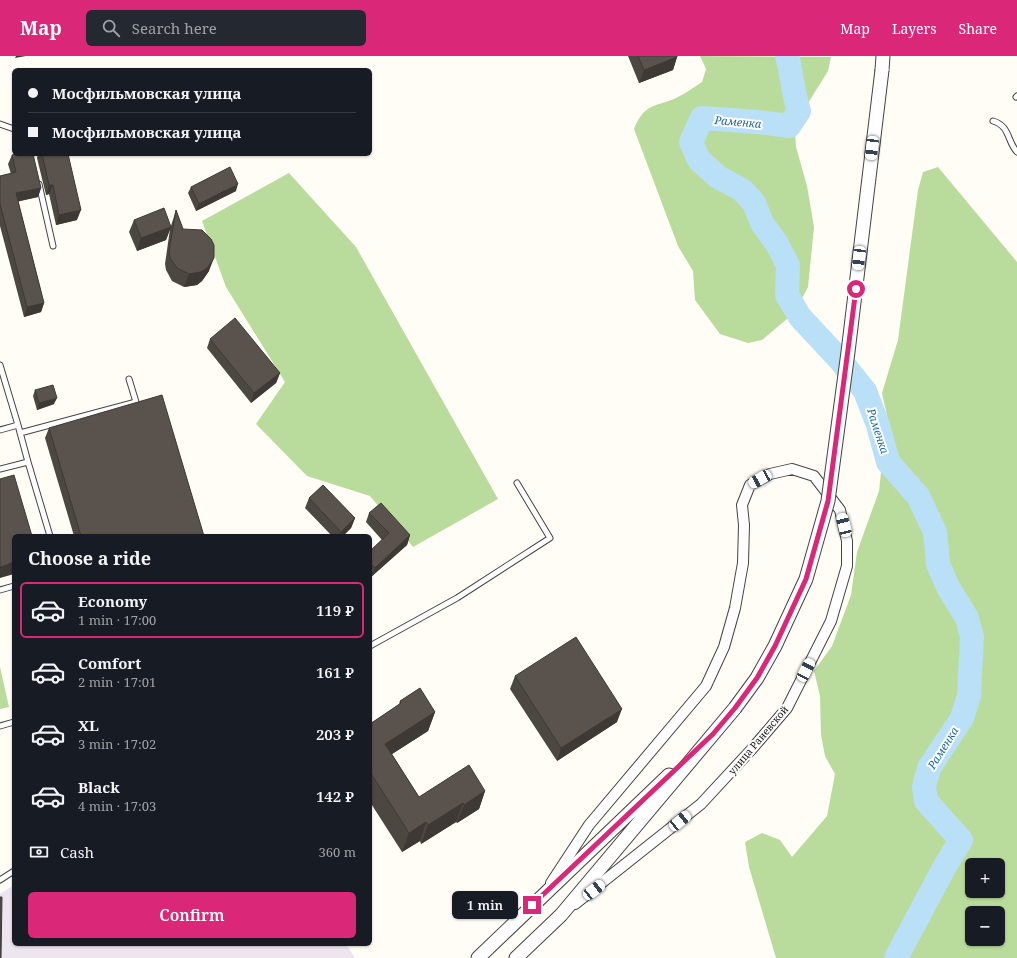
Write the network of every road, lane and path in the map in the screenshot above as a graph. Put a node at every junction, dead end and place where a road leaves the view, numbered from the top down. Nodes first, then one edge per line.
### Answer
1 (883, 56) edge
2 (992, 121) dead end
3 (0, 124) edge
4 (12, 128) edge
5 (1017, 152) edge
6 (37, 177) edge
7 (54, 246) dead end
8 (0, 364) edge
9 (129, 379) dead end
10 (18, 425) junction
11 (0, 430) edge
12 (20, 433) junction
13 (28, 462) junction
14 (0, 469) edge
15 (517, 483) dead end
16 (49, 534) edge
17 (12, 587) edge
18 (0, 590) edge
19 (372, 645) edge
20 (12, 723) edge
21 (0, 726) edge
22 (713, 734) junction
23 (12, 873) edge
24 (0, 880) edge
25 (543, 895) junction
26 (561, 915) junction
27 (478, 958) edge
28 (516, 958) edge

1 - 22 street, bridge
2 - 5 lane
3 - 4 lane
6 - 7 lane
8 - 10 lane
9 - 12 lane
10 - 11 lane
10 - 12 lane
12 - 13 lane
13 - 14 lane
13 - 16 lane
15 - 19 lane
17 - 18 lane
20 - 21 lane
22 - 25 street
22 - 26 street
23 - 24 lane
25 - 26 street, улица Раневской
25 - 27 street
26 - 28 street

